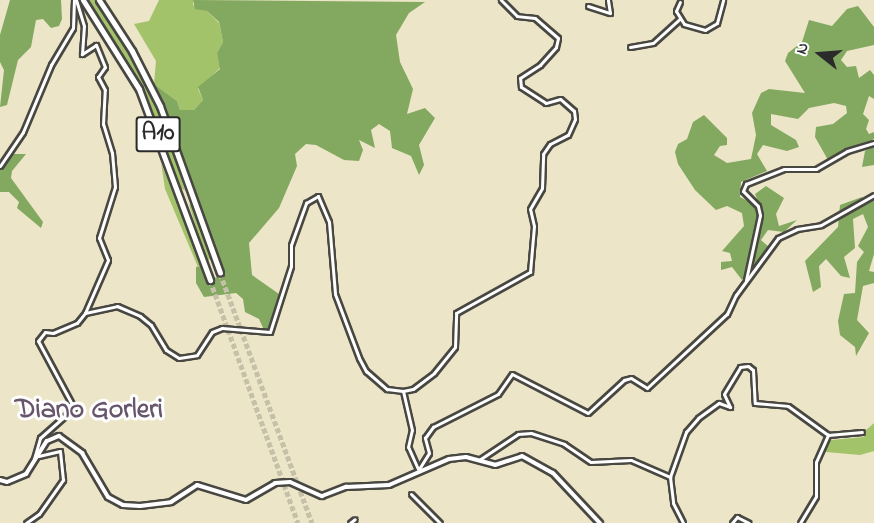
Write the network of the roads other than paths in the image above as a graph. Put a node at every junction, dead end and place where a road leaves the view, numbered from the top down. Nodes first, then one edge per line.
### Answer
1 (75, 0) edge
2 (83, 0) edge
3 (99, 0) edge
4 (501, 0) edge
5 (608, 0) edge
6 (723, 0) edge
7 (681, 2) dead end
8 (588, 6) dead end
9 (680, 19) junction
10 (630, 47) dead end
11 (874, 143) edge
12 (0, 166) edge
13 (874, 195) edge
14 (220, 273) tunnel mouth
15 (210, 279) tunnel mouth
16 (745, 283) junction
17 (85, 313) junction
18 (403, 391) junction
19 (862, 432) dead end
20 (828, 435) junction
21 (39, 456) junction
22 (478, 460) junction
23 (34, 465) junction
24 (419, 469) junction
25 (670, 477) junction
26 (0, 480) edge
27 (411, 494) dead end
28 (355, 519) dead end
29 (26, 523) edge
30 (350, 523) edge
31 (440, 523) edge
32 (600, 523) edge
33 (683, 523) edge
34 (732, 523) edge
35 (749, 523) edge
36 (800, 523) edge

1 - 12 street
1 - 17 street
2 - 15 highway, A10
3 - 14 highway, A10
4 - 18 street
5 - 8 street
6 - 9 street
7 - 9 street
9 - 10 street
11 - 16 street
13 - 16 street
16 - 24 street
17 - 18 street
17 - 23 street
18 - 24 street
19 - 20 street
20 - 25 street
20 - 36 street
21 - 23 main road
21 - 24 main road
21 - 29 street
22 - 24 main road
22 - 25 street
22 - 32 main road
23 - 26 main road
25 - 33 street
27 - 31 street
28 - 30 street
34 - 35 street

